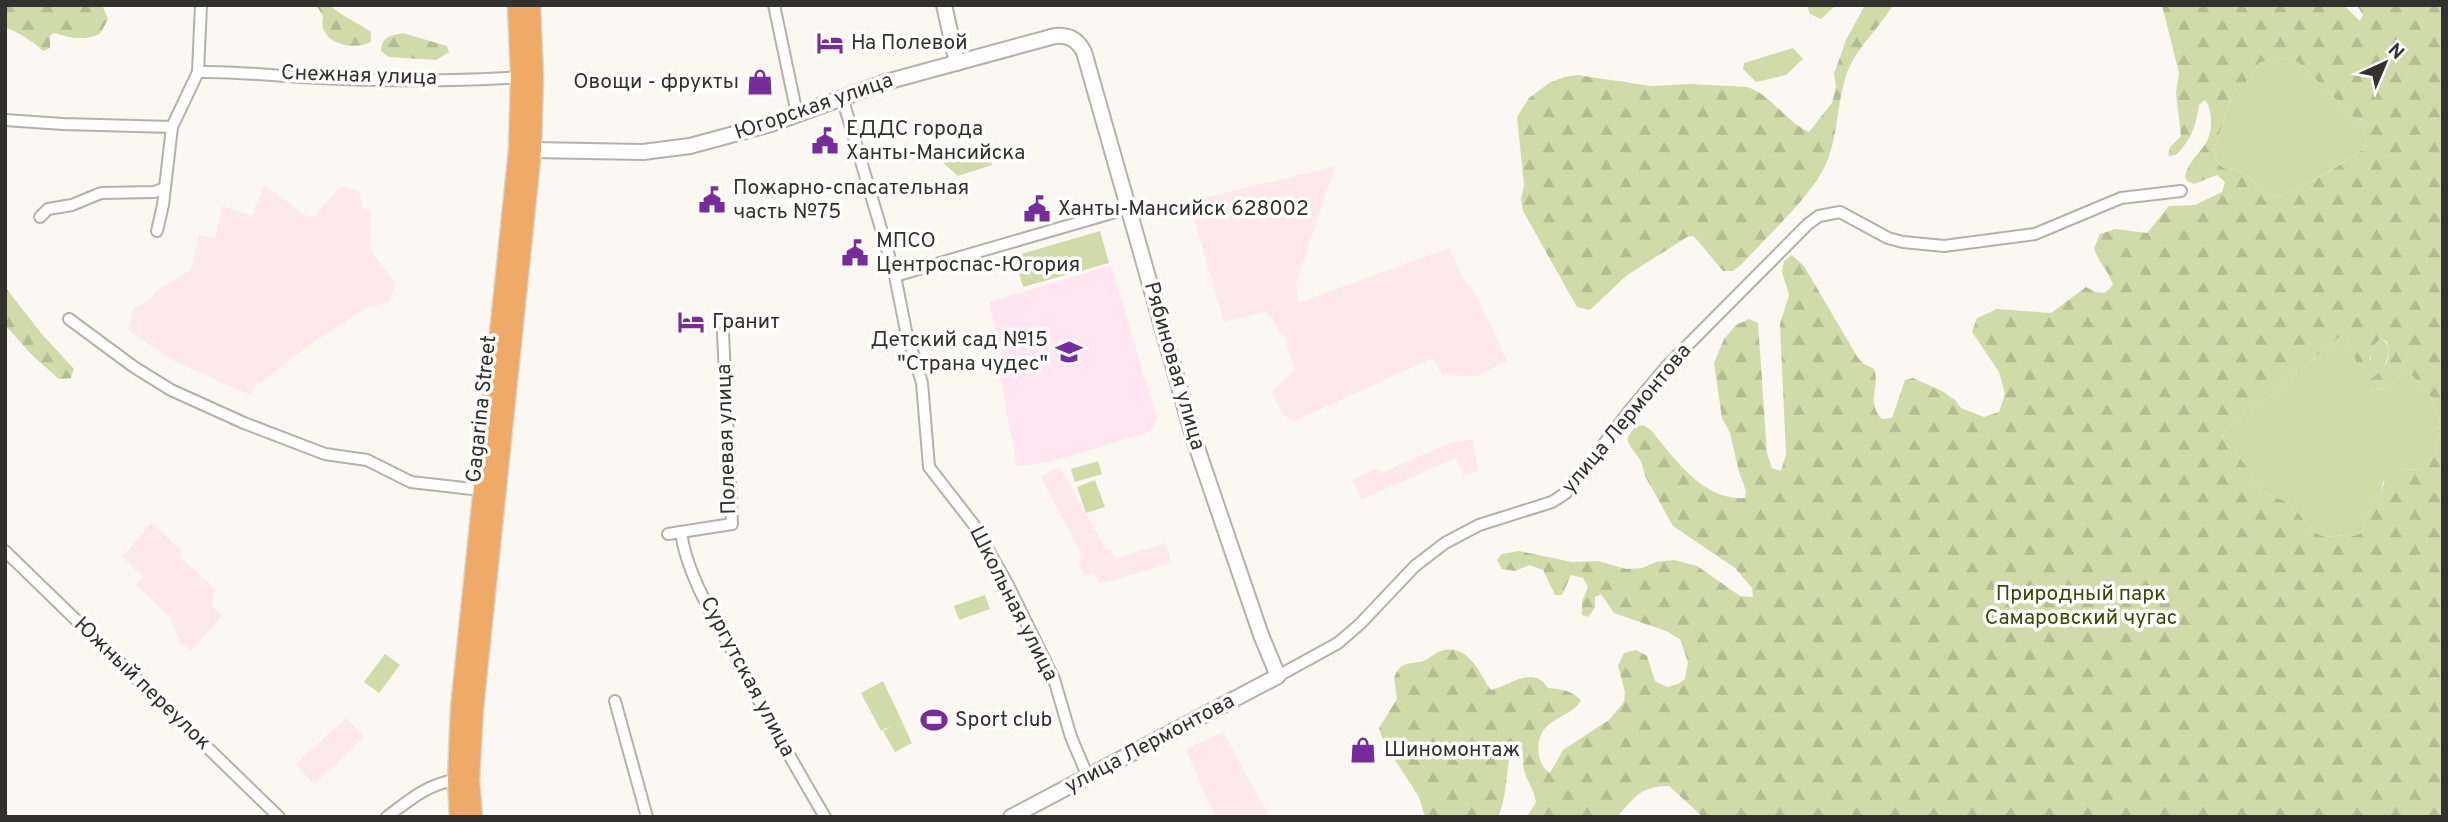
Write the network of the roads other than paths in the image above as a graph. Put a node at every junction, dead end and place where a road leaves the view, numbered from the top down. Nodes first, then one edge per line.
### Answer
1 (201, 5) edge
2 (517, 5) edge
3 (531, 5) edge
4 (774, 5) edge
5 (944, 5) edge
6 (1084, 52) joint
7 (957, 63) junction
8 (198, 72) junction
9 (527, 77) junction
10 (842, 97) junction
11 (797, 114) junction
12 (5, 120) edge
13 (173, 127) junction
14 (525, 150) junction
15 (165, 188) junction
16 (2181, 191) dead end
17 (1129, 208) junction
18 (40, 217) dead end
19 (157, 231) dead end
20 (895, 276) junction
21 (69, 318) dead end
22 (723, 333) dead end
23 (489, 491) junction
24 (681, 532) junction
25 (668, 534) dead end
26 (5, 551) edge
27 (1278, 676) junction
28 (615, 701) dead end
29 (1088, 777) junction
30 (464, 780) junction
31 (279, 817) edge
32 (387, 817) edge
33 (459, 817) edge
34 (473, 817) edge
35 (647, 817) edge
36 (825, 817) edge
37 (1011, 817) edge

1 - 8 street
2 - 9 main road, Gagarina Street
3 - 9 main road, Gagarina Street
4 - 11 street
5 - 7 street
6 - 7 street, Югорская улица
6 - 17 street, Рябиновая улица
7 - 10 street, Югорская улица
8 - 9 street, Снежная улица
8 - 13 street
9 - 14 main road, Gagarina Street
10 - 11 street, Югорская улица
10 - 20 street
11 - 14 street, Югорская улица
12 - 13 street
13 - 15 street
14 - 23 main road, Gagarina Street
15 - 18 street
15 - 19 street
16 - 27 street, улица Лермонтова
17 - 20 street
17 - 27 street, Рябиновая улица
20 - 29 street, Школьная улица
21 - 23 street
22 - 24 street, Полевая улица
23 - 30 main road, Gagarina Street
24 - 25 street, Полевая улица
24 - 36 street, Сургутская улица
26 - 31 street, Южный переулок
27 - 29 street, улица Лермонтова
28 - 35 street
29 - 37 street, улица Лермонтова
30 - 32 street
30 - 33 main road, Gagarina Street
30 - 34 main road, Gagarina Street

